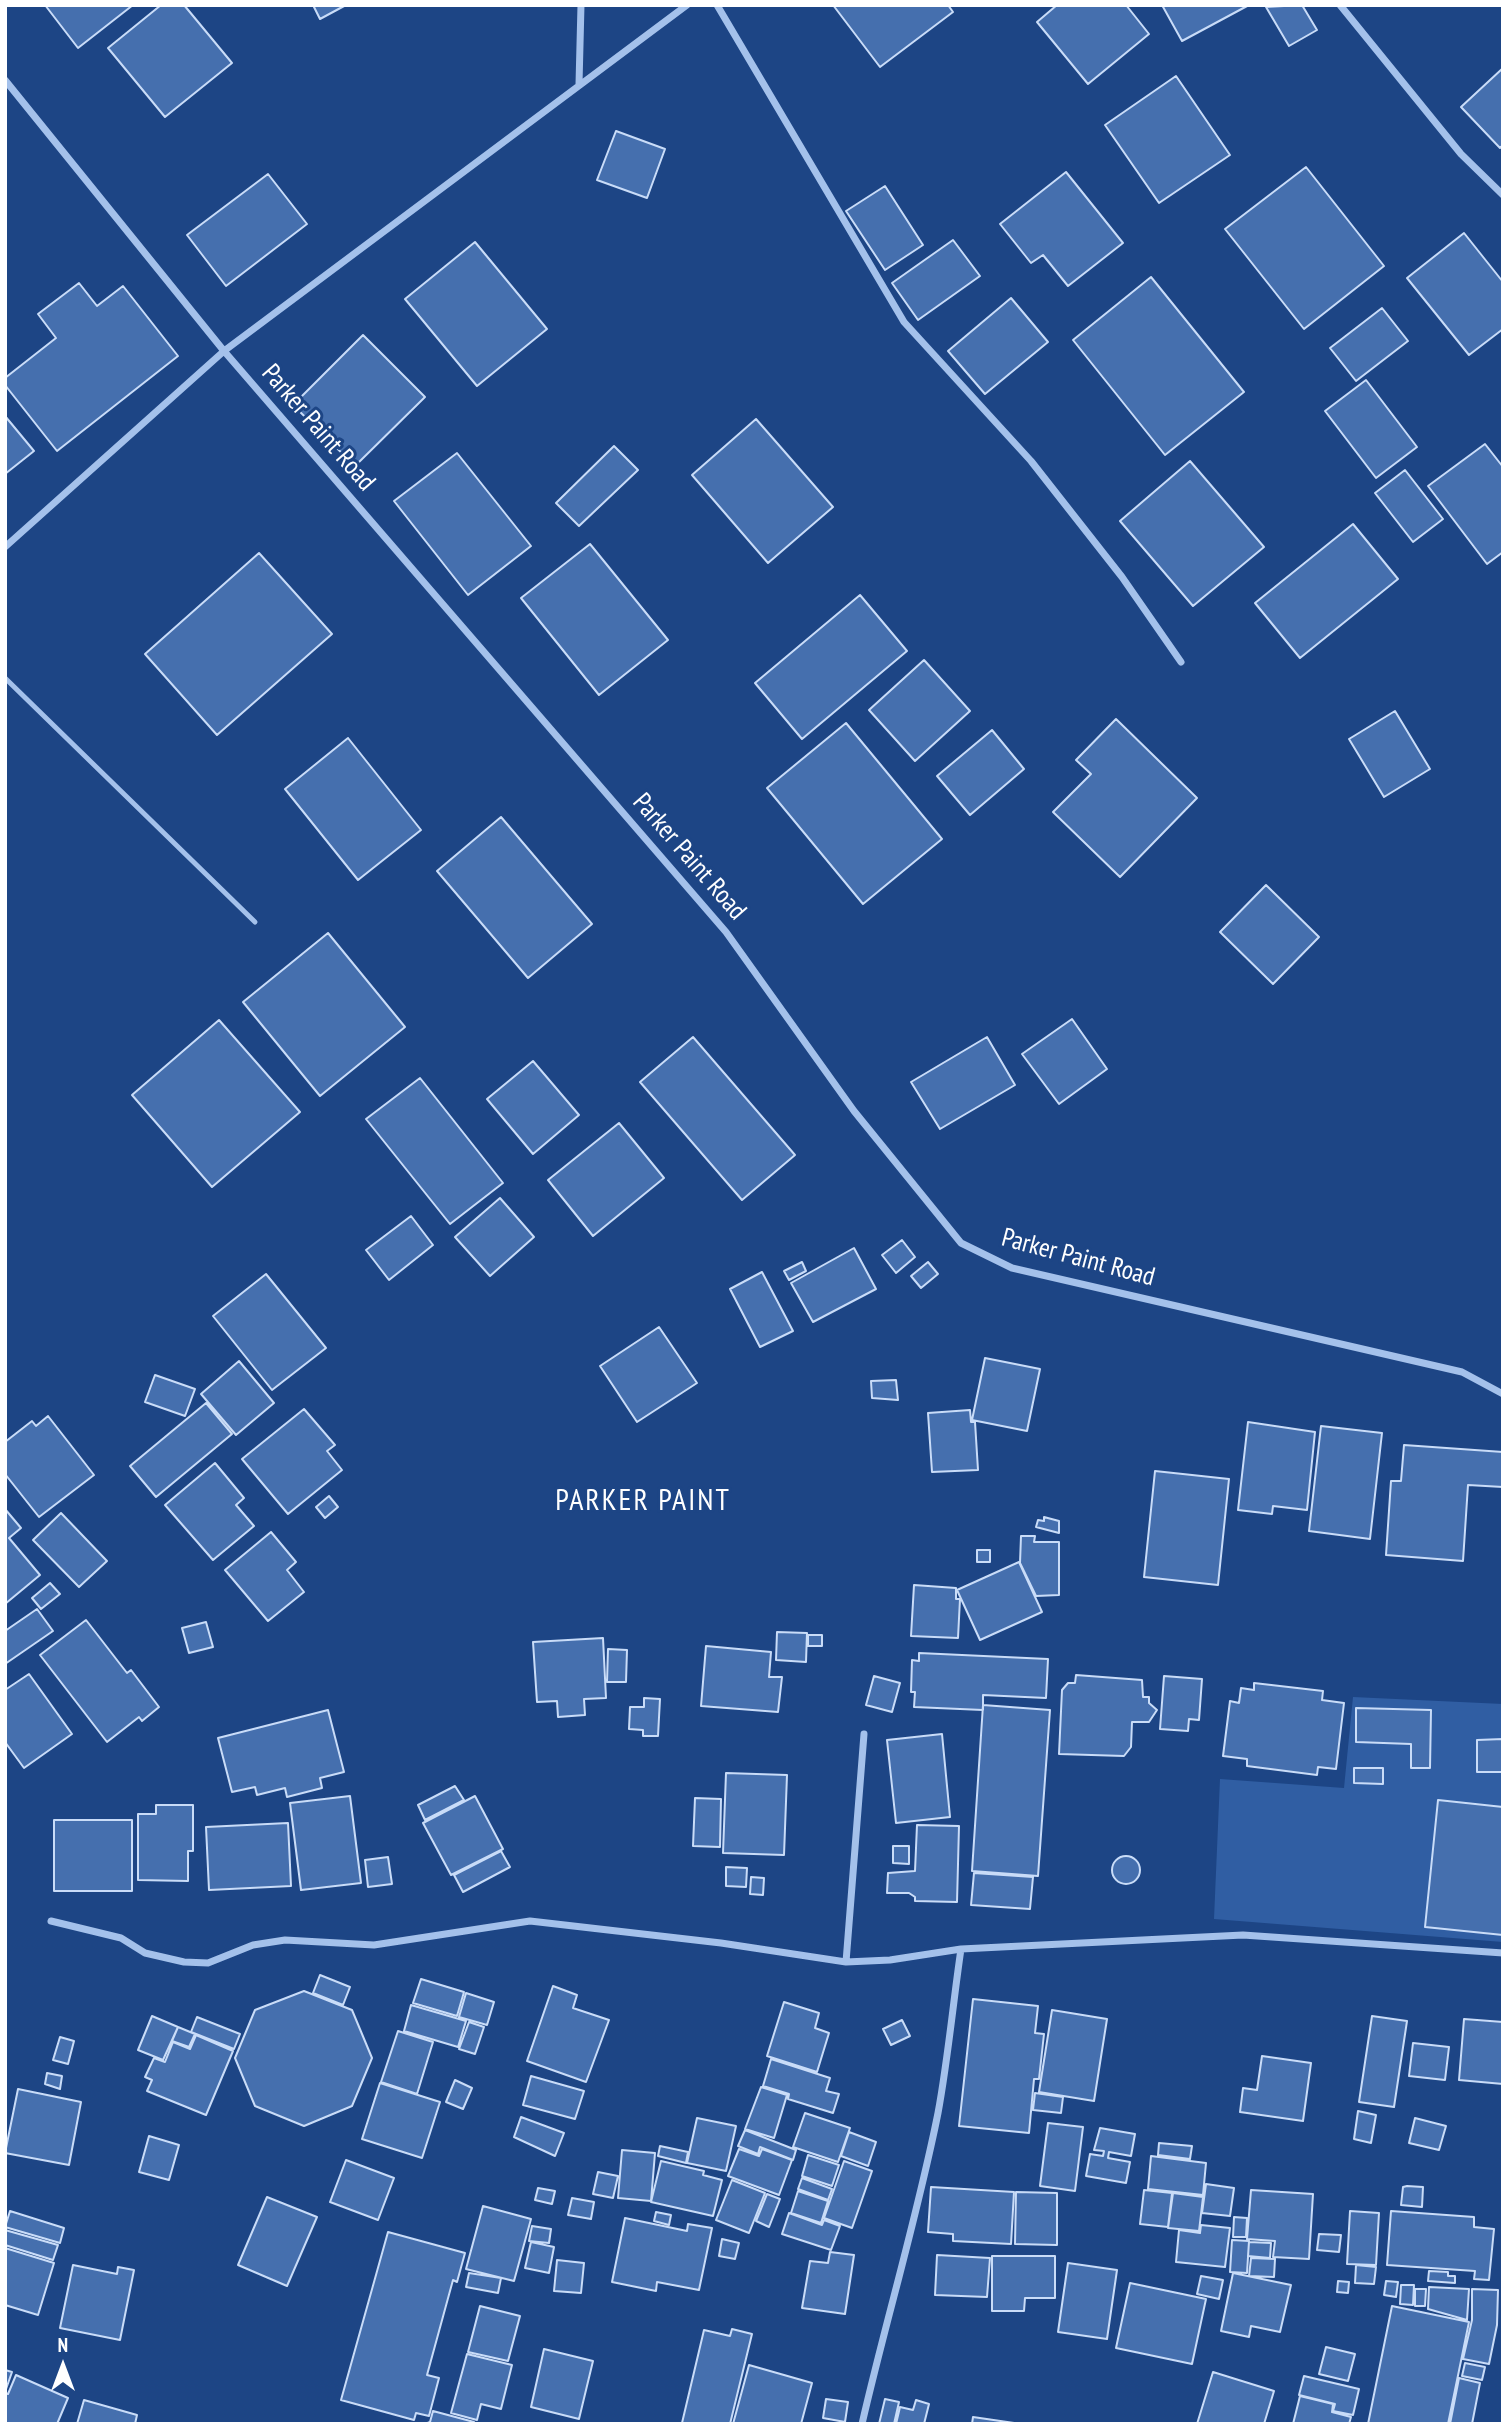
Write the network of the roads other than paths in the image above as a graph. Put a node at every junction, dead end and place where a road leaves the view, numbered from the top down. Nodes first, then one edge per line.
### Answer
1 (581, 5) edge
2 (687, 5) edge
3 (718, 5) edge
4 (1340, 5) edge
5 (5, 80) edge
6 (579, 84) junction
7 (1503, 195) edge
8 (223, 351) junction
9 (5, 547) edge
10 (1181, 662) dead end
11 (5, 678) edge
12 (255, 922) dead end
13 (1503, 1394) edge
14 (864, 1734) dead end
15 (51, 1921) dead end
16 (961, 1949) junction
17 (1503, 1953) edge
18 (846, 1962) junction
19 (862, 2424) edge

1 - 6 street
2 - 6 street
3 - 10 street
4 - 7 street
5 - 8 street, Parker Paint Road
6 - 8 street
8 - 9 street
8 - 13 street, Parker Paint Road
11 - 12 lane
14 - 18 street
15 - 18 street
16 - 17 street
16 - 18 street
16 - 19 street

